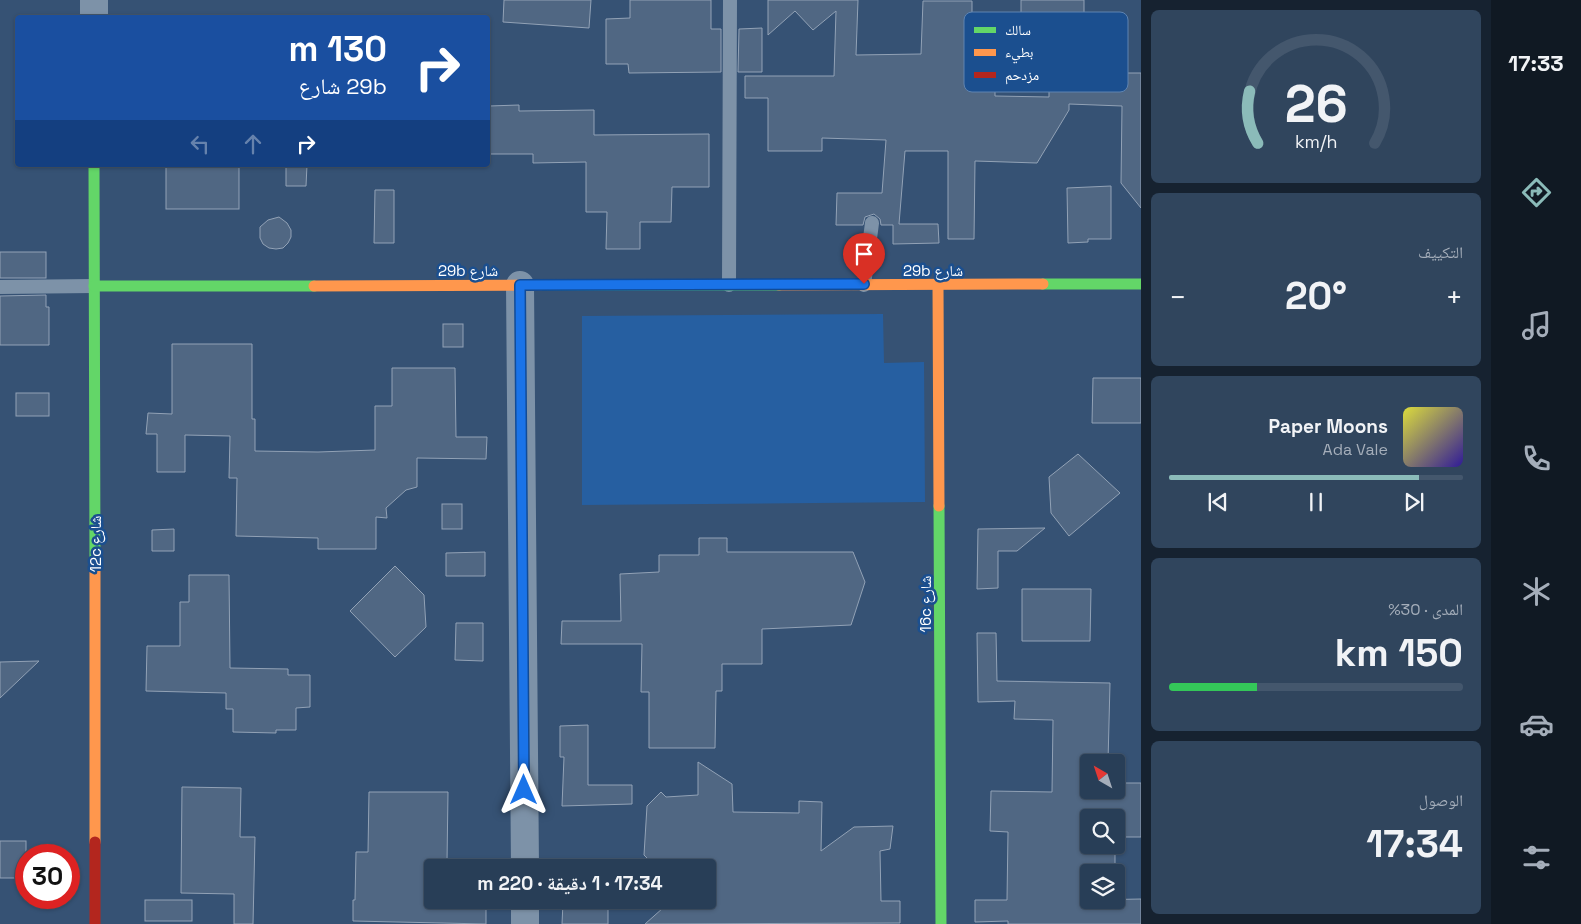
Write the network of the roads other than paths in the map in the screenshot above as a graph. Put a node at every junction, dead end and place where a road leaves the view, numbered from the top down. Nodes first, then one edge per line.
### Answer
1 (94, 0) edge
2 (730, 0) edge
3 (94, 15) edge
4 (94, 167) edge
5 (872, 223) dead end
6 (864, 284) junction
7 (1141, 284) edge
8 (520, 285) junction
9 (729, 285) junction
10 (938, 285) junction
11 (94, 286) junction
12 (0, 287) edge
13 (524, 859) edge
14 (525, 909) edge
15 (95, 924) edge
16 (525, 924) edge
17 (941, 924) edge

1 - 3 street
2 - 9 lane
4 - 11 street, 12c شارع
5 - 6 lane
6 - 9 street, 29b شارع
6 - 10 street, 29b شارع
7 - 10 street, 29b شارع
8 - 9 street, 29b شارع
8 - 11 street, 29b شارع
8 - 13 street
10 - 17 street, 16c شارع
11 - 12 lane
11 - 15 street, 12c شارع
14 - 16 street

